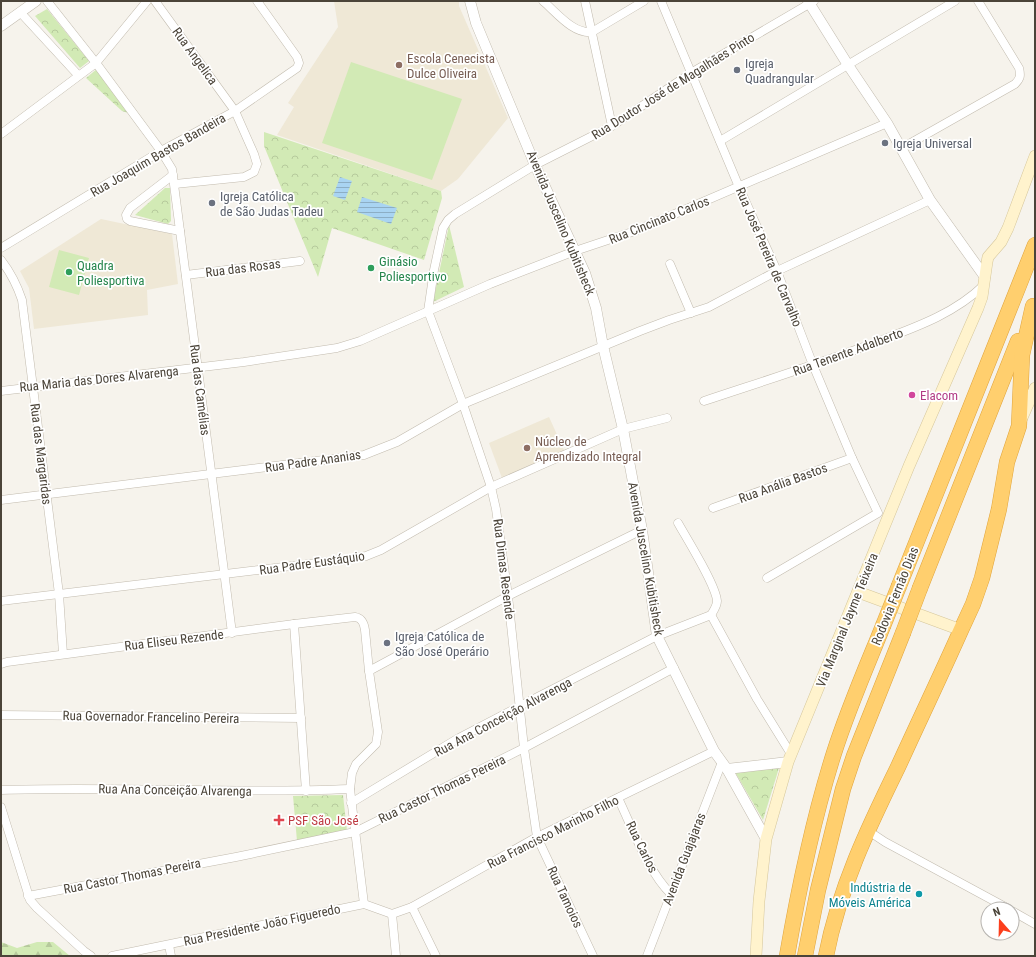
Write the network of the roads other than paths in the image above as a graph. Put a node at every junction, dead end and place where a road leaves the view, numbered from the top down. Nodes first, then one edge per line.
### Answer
1 (36, 1) edge
2 (47, 1) edge
3 (148, 1) edge
4 (155, 1) edge
5 (257, 1) edge
6 (470, 1) edge
7 (543, 1) edge
8 (585, 1) edge
9 (644, 1) edge
10 (661, 1) edge
11 (954, 1) edge
12 (978, 1) edge
13 (811, 2) edge
14 (20, 12) junction
15 (1, 26) edge
16 (592, 32) junction
17 (96, 63) junction
18 (848, 65) junction
19 (691, 73) junction
20 (78, 75) junction
21 (235, 111) junction
22 (887, 123) junction
23 (612, 126) junction
24 (1, 134) edge
25 (720, 141) junction
26 (902, 148) junction
27 (161, 151) junction
28 (1035, 156) edge
29 (535, 165) junction
30 (174, 179) junction
31 (739, 187) junction
32 (930, 200) junction
33 (180, 230) junction
34 (1035, 245) edge
35 (1, 248) edge
36 (575, 251) junction
37 (1, 260) edge
38 (300, 261) dead end
39 (670, 264) dead end
40 (777, 271) junction
41 (186, 275) junction
42 (984, 281) junction
43 (1034, 303) edge
44 (428, 312) junction
45 (691, 313) junction
46 (603, 346) junction
47 (813, 365) junction
48 (197, 368) junction
49 (32, 387) junction
50 (1035, 388) edge
51 (1, 391) edge
52 (704, 401) dead end
53 (463, 404) junction
54 (667, 418) dead end
55 (1019, 426) junction
56 (623, 429) junction
57 (852, 458) junction
58 (211, 474) junction
59 (491, 487) junction
60 (46, 495) junction
61 (1, 500) edge
62 (713, 508) dead end
63 (678, 523) dead end
64 (642, 530) junction
65 (225, 575) junction
66 (767, 578) dead end
67 (858, 592) junction
68 (59, 594) junction
69 (508, 596) junction
70 (1, 601) edge
71 (711, 615) junction
72 (294, 624) junction
73 (961, 630) junction
74 (232, 633) junction
75 (657, 636) junction
76 (63, 654) junction
77 (1, 664) edge
78 (674, 668) junction
79 (369, 671) junction
80 (520, 706) junction
81 (1, 715) edge
82 (302, 718) junction
83 (524, 748) junction
84 (714, 751) junction
85 (790, 758) junction
86 (725, 766) junction
87 (350, 789) junction
88 (1, 790) edge
89 (306, 791) junction
90 (618, 798) junction
91 (351, 803) junction
92 (1, 807) edge
93 (867, 830) junction
94 (355, 832) junction
95 (538, 837) junction
96 (766, 839) junction
97 (671, 894) junction
98 (28, 896) junction
99 (994, 901) edge
100 (364, 904) junction
101 (412, 907) junction
102 (392, 914) junction
103 (1020, 916) edge
104 (1035, 924) edge
105 (169, 945) junction
106 (91, 956) edge
107 (112, 956) edge
108 (171, 956) edge
109 (396, 956) edge
110 (436, 956) edge
111 (593, 956) edge
112 (647, 956) edge
113 (756, 956) edge
114 (787, 956) edge
115 (805, 956) edge
116 (826, 956) edge

1 - 14 street
2 - 17 street, Rua das Camélias
3 - 17 street
4 - 21 street, Rua Angelica
5 - 21 street, Rua Joaquim Bastos Bandeira
6 - 29 street, Avenida Juscelino Kubitisheck
7 - 16 street
8 - 16 street
9 - 16 street
10 - 19 street, Rua José Pereira de Carvalho
11 - 18 street
12 - 26 street
13 - 18 street
13 - 19 street, Rua Doutor José de Magalhães Pinto
14 - 15 street
14 - 20 street
16 - 23 street
17 - 20 street
17 - 27 street, Rua das Camélias
18 - 22 street
18 - 25 street
19 - 23 street, Rua Doutor José de Magalhães Pinto
19 - 25 street, Rua José Pereira de Carvalho
20 - 24 street
21 - 27 street, Rua Joaquim Bastos Bandeira
21 - 30 street, Rua Angelica
22 - 26 street
22 - 31 street, Rua Cincinato Carlos
23 - 29 street, Rua Doutor José de Magalhães Pinto
25 - 31 street, Rua José Pereira de Carvalho
26 - 32 street
27 - 30 street, Rua das Camélias
27 - 35 street, Rua Joaquim Bastos Bandeira
28 - 42 main road
29 - 36 street, Avenida Juscelino Kubitisheck
29 - 44 street, Rua Doutor José de Magalhães Pinto
30 - 33 street, Rua das Camélias
30 - 33 street
31 - 36 street, Rua Cincinato Carlos
31 - 40 street, Rua José Pereira de Carvalho
32 - 40 street, Rua Padre Ananias
32 - 42 street
33 - 41 street, Rua das Camélias
34 - 114 highway, Rodovia Fernão Dias, bridge
36 - 44 street, Rua Cincinato Carlos
36 - 46 street, Avenida Juscelino Kubitisheck
37 - 49 street, Rua das Margaridas
38 - 41 street, Rua das Rosas
39 - 45 street
40 - 45 street, Rua Padre Ananias
40 - 47 street, Rua José Pereira de Carvalho
41 - 48 street, Rua das Camélias
42 - 47 street, Rua Tenente Adalberto
42 - 67 main road, Via Marginal Jayme Teixeira
43 - 55 highway
43 - 115 highway, Rodovia Fernão Dias, bridge
44 - 48 street, Rua Maria das Dores Alvarenga
44 - 53 street, Rua Dimas Resende
45 - 46 street, Rua Padre Ananias
46 - 53 street, Rua Padre Ananias
46 - 56 street, Avenida Juscelino Kubitisheck
47 - 52 street, Rua Tenente Adalberto
47 - 57 street, Rua José Pereira de Carvalho
48 - 49 street, Rua Maria das Dores Alvarenga
48 - 58 street, Rua das Camélias
49 - 51 street, Rua Maria das Dores Alvarenga
49 - 60 street, Rua das Margaridas
50 - 55 main road
53 - 58 street, Rua Padre Ananias
53 - 59 street, Rua Dimas Resende
54 - 56 street, Rua Padre Eustáquio
55 - 73 highway
56 - 59 street, Rua Padre Eustáquio
56 - 64 street, Avenida Juscelino Kubitisheck
57 - 62 street, Rua Anália Bastos
57 - 66 street, Rua José Pereira de Carvalho
58 - 60 street, Rua Padre Ananias
58 - 65 street, Rua das Camélias
59 - 65 street, Rua Padre Eustáquio
59 - 69 street, Rua Dimas Resende
60 - 61 street, Rua Padre Ananias
60 - 68 street, Rua das Margaridas
63 - 71 street
64 - 69 street
64 - 75 street, Avenida Juscelino Kubitisheck
65 - 68 street, Rua Padre Eustáquio
65 - 74 street, Rua das Camélias
67 - 73 main road
67 - 85 main road, Via Marginal Jayme Teixeira
68 - 70 street, Rua Padre Eustáquio
68 - 76 street, Rua das Margaridas
69 - 79 street
69 - 80 street, Rua Dimas Resende
71 - 75 street, Rua Ana Conceição Alvarenga
71 - 85 street
72 - 74 street, Rua Eliseu Rezende
72 - 79 street, Rua Eliseu Rezende
72 - 82 street
73 - 93 highway
74 - 76 street, Rua Eliseu Rezende
75 - 78 street, Avenida Juscelino Kubitisheck
75 - 80 street, Rua Ana Conceição Alvarenga
76 - 77 street, Rua Eliseu Rezende
78 - 83 street, Rua Castor Thomas Pereira
78 - 84 street, Avenida Juscelino Kubitisheck
79 - 87 street
80 - 83 street, Rua Dimas Resende
80 - 91 street, Rua Ana Conceição Alvarenga
81 - 82 street, Rua Governador Francelino Pereira
82 - 89 street
83 - 94 street, Rua Castor Thomas Pereira
83 - 95 street, Rua Dimas Resende
84 - 86 street, Avenida Juscelino Kubitisheck
84 - 90 street, Rua Francisco Marinho Filho
85 - 86 street
85 - 96 main road, Via Marginal Jayme Teixeira
86 - 96 street, Avenida Juscelino Kubitisheck
86 - 97 street, Avenida Guajajaras
87 - 89 street, Rua Ana Conceição Alvarenga
87 - 91 street
88 - 89 street, Rua Ana Conceição Alvarenga
90 - 95 street, Rua Francisco Marinho Filho
90 - 97 street, Rua Carlos
91 - 94 street
92 - 98 street
93 - 99 street
93 - 116 highway
94 - 98 street, Rua Castor Thomas Pereira
94 - 100 street
95 - 101 street, Rua Francisco Marinho Filho
95 - 111 street, Rua Tamoios
96 - 113 main road, Via Marginal Jayme Teixeira
97 - 112 street, Avenida Guajajaras
98 - 106 street
100 - 102 street
100 - 105 street, Rua Presidente João Figueredo
101 - 102 street, Rua Francisco Marinho Filho
101 - 110 street
102 - 109 street
103 - 104 street
105 - 107 street, Rua Presidente João Figueredo
105 - 108 street

